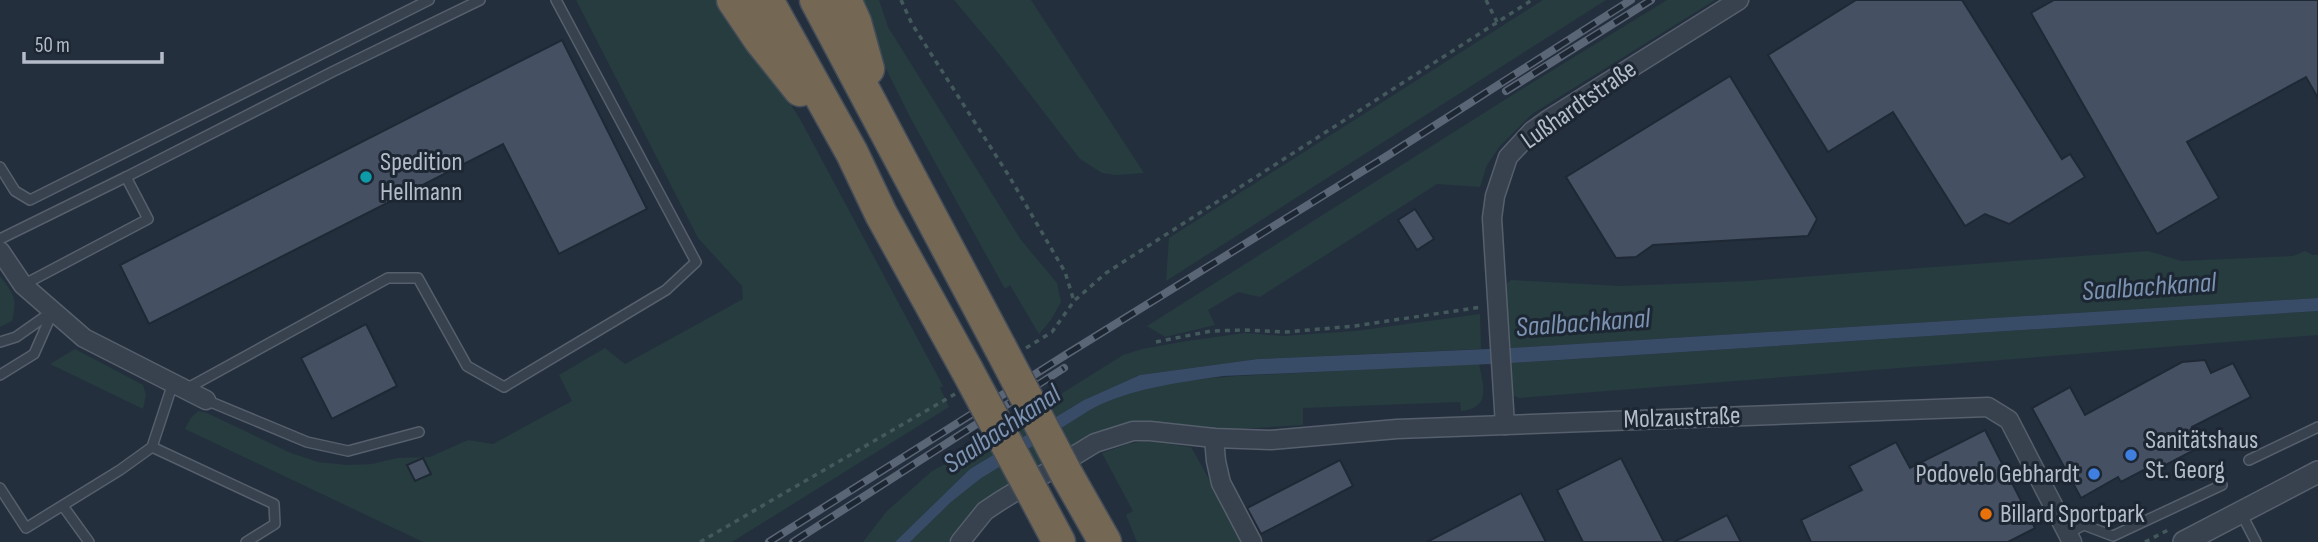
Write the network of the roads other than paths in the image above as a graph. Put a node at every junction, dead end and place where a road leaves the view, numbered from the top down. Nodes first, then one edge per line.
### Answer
1 (429, 0) edge
2 (480, 0) edge
3 (556, 0) edge
4 (733, 0) edge
5 (767, 0) edge
6 (816, 0) edge
7 (845, 0) edge
8 (1739, 0) edge
9 (885, 131) junction
10 (852, 153) junction
11 (0, 167) edge
12 (126, 177) junction
13 (0, 239) edge
14 (0, 251) edge
15 (23, 285) junction
16 (53, 311) junction
17 (0, 342) edge
18 (0, 375) edge
19 (179, 386) junction
20 (206, 400) joint
21 (1505, 425) junction
22 (2318, 427) edge
23 (419, 432) dead end
24 (1214, 438) junction
25 (152, 447) junction
26 (2249, 460) dead end
27 (2318, 472) edge
28 (1050, 480) junction
29 (2222, 485) dead end
30 (0, 488) edge
31 (63, 506) junction
32 (2241, 513) junction
33 (2070, 538) edge
34 (89, 542) edge
35 (246, 542) edge
36 (960, 542) edge
37 (1059, 542) edge
38 (1105, 542) edge
39 (1252, 542) edge
40 (2184, 542) edge
41 (2256, 542) edge

1 - 11 lane
2 - 12 lane
3 - 19 lane
4 - 10 highway
5 - 10 highway
6 - 9 highway
7 - 9 highway
8 - 21 street, Lußhardtstraße
9 - 28 highway, bridge
10 - 28 highway, bridge
12 - 13 lane
12 - 15 lane
14 - 15 street
15 - 16 street
16 - 17 lane
16 - 18 lane
16 - 19 street
19 - 20 street
19 - 25 lane
20 - 23 lane
21 - 24 street, Molzaustraße
21 - 33 street, Molzaustraße
22 - 26 lane
24 - 28 street, Molzaustraße
24 - 39 street
25 - 31 lane
25 - 35 lane
27 - 32 street
28 - 36 street, Molzaustraße
28 - 37 highway
28 - 38 highway
29 - 33 lane
30 - 31 lane
31 - 34 lane
32 - 40 street
32 - 41 lane

